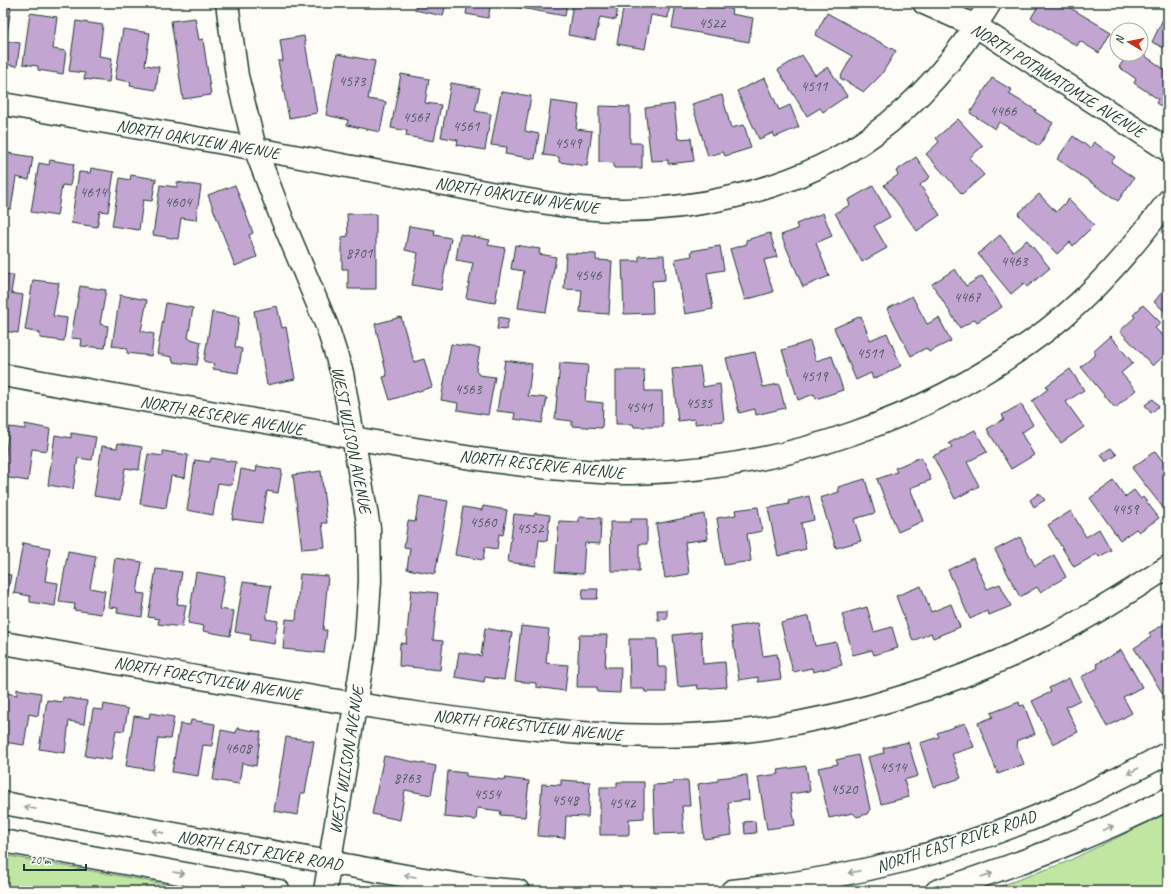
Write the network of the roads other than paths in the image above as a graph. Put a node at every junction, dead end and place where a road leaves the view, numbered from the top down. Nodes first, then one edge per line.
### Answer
1 (228, 3) edge
2 (924, 3) edge
3 (990, 3) edge
4 (976, 26) junction
5 (3, 104) edge
6 (255, 148) junction
7 (1168, 150) edge
8 (1168, 201) edge
9 (3, 375) edge
10 (354, 438) junction
11 (1168, 567) edge
12 (3, 643) edge
13 (356, 705) junction
14 (1168, 753) edge
15 (1168, 799) edge
16 (3, 804) edge
17 (3, 841) edge
18 (330, 862) junction
19 (279, 891) edge
20 (325, 891) edge
21 (518, 891) edge
22 (732, 891) edge
23 (937, 891) edge

1 - 6 street, WEST WILSON AVENUE
2 - 4 street, NORTH POTAWATOMIE AVENUE
3 - 4 street, NORTH OAKVIEW AVENUE
4 - 6 street, NORTH OAKVIEW AVENUE
4 - 7 street, NORTH POTAWATOMIE AVENUE
5 - 6 street, NORTH OAKVIEW AVENUE
6 - 10 street, WEST WILSON AVENUE
8 - 10 street, NORTH RESERVE AVENUE
9 - 10 street, NORTH RESERVE AVENUE
10 - 13 street, WEST WILSON AVENUE
11 - 13 street, NORTH FORESTVIEW AVENUE
12 - 13 street, NORTH FORESTVIEW AVENUE
13 - 18 street, WEST WILSON AVENUE
14 -> 22 street, NORTH EAST RIVER ROAD
23 -> 15 street
18 -> 16 street, NORTH EAST RIVER ROAD
17 -> 19 street
18 - 20 street, WEST WILSON AVENUE
21 -> 18 street, NORTH EAST RIVER ROAD

